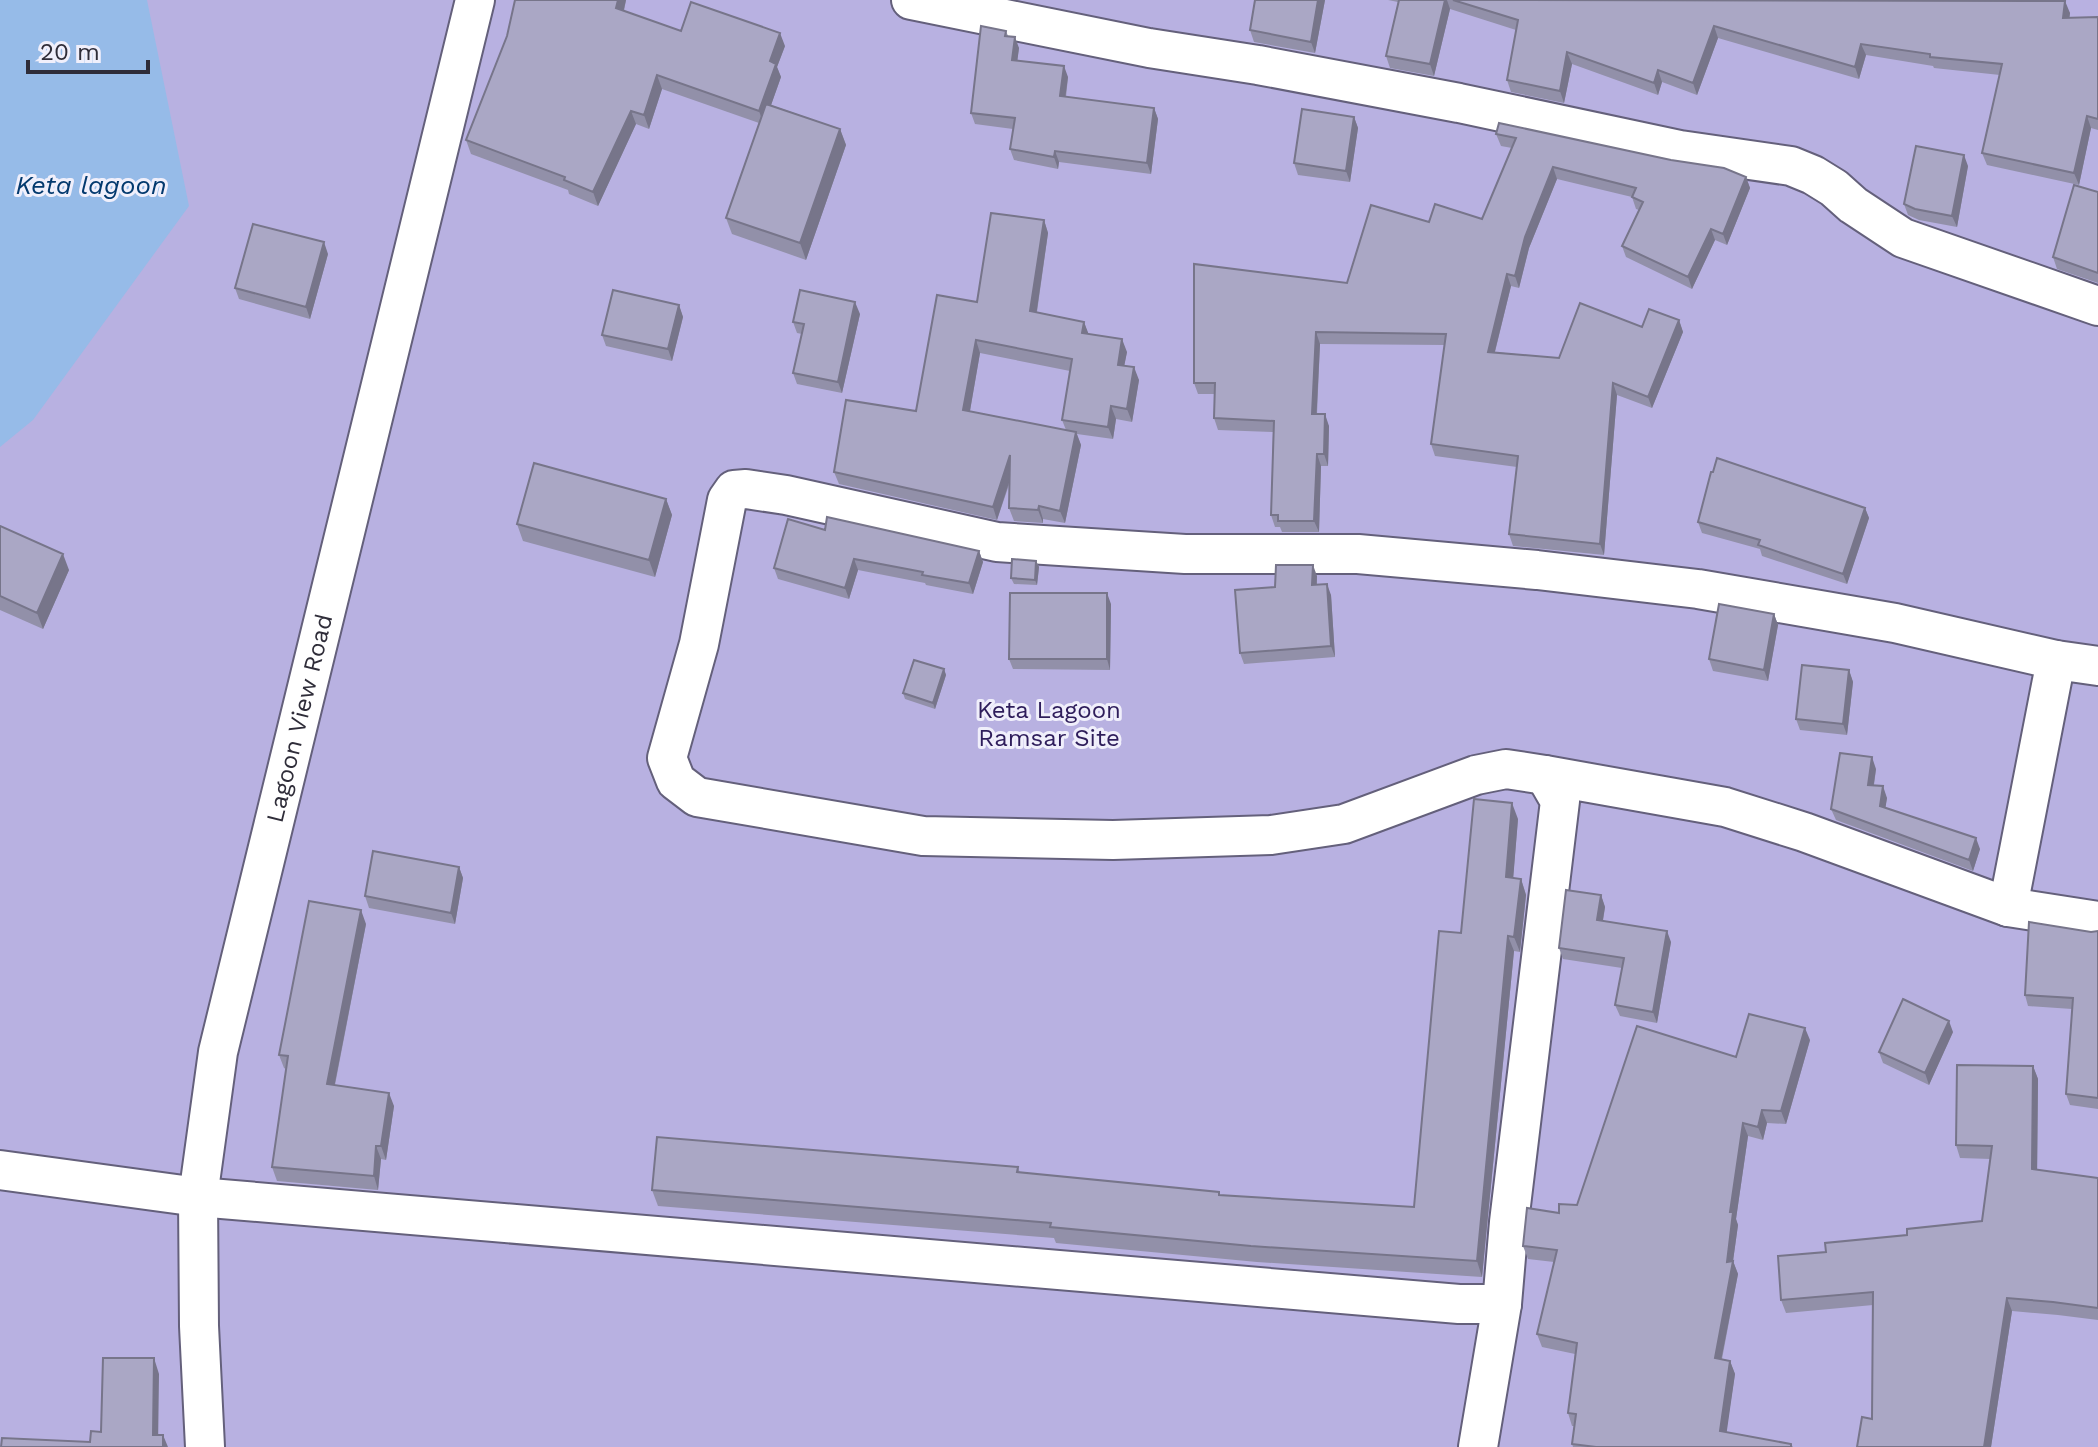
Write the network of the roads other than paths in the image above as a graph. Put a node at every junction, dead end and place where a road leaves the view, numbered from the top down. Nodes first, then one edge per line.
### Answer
1 (475, 0) edge
2 (911, 0) edge
3 (2098, 306) edge
4 (2056, 660) junction
5 (2098, 666) edge
6 (1545, 775) junction
7 (2008, 907) junction
8 (2098, 921) edge
9 (0, 1170) edge
10 (198, 1197) junction
11 (1502, 1304) junction
12 (205, 1447) edge
13 (1478, 1447) edge

1 - 10 street, Lagoon View Road
2 - 3 street
4 - 5 street
4 - 6 street
4 - 7 street
6 - 7 street
6 - 11 street
7 - 8 street
9 - 10 street
10 - 11 street
10 - 12 street, Lagoon View Road
11 - 13 street

